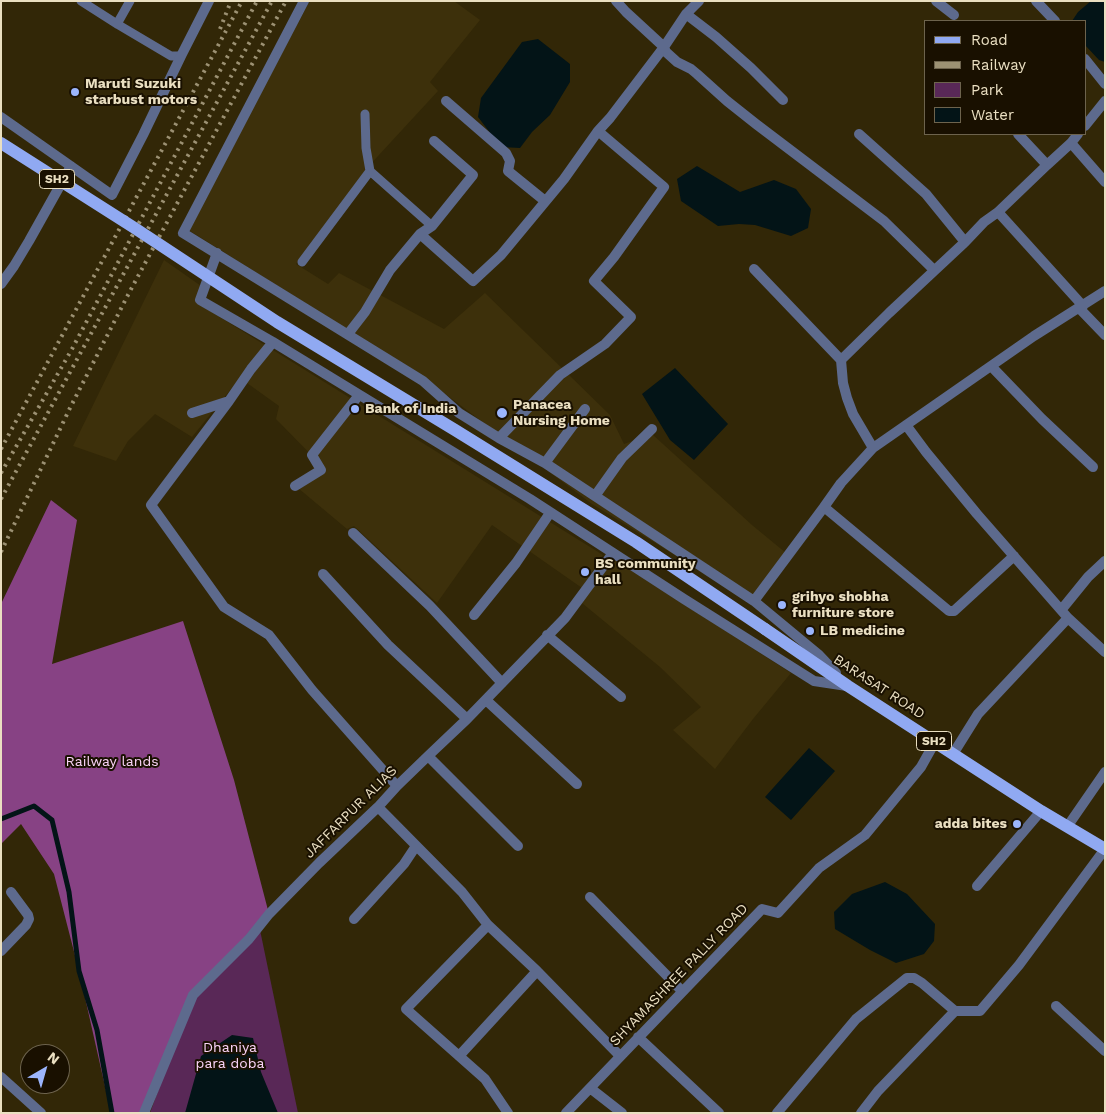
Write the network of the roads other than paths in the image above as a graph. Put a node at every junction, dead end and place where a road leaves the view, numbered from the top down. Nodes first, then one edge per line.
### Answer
1 (81, 1) edge
2 (130, 1) edge
3 (209, 1) edge
4 (304, 1) edge
5 (616, 1) edge
6 (698, 1) edge
7 (936, 1) edge
8 (1036, 1) edge
9 (686, 14) junction
10 (954, 15) dead end
11 (1054, 20) edge
12 (116, 24) junction
13 (664, 47) junction
14 (180, 56) junction
15 (1086, 60) edge
16 (1105, 84) edge
17 (783, 100) dead end
18 (446, 101) dead end
19 (1105, 101) edge
20 (365, 114) dead end
21 (1, 117) edge
22 (1086, 125) edge
23 (598, 131) junction
24 (859, 134) dead end
25 (1019, 135) edge
26 (1077, 135) edge
27 (434, 141) dead end
28 (1071, 142) junction
29 (1, 143) edge
30 (1047, 165) junction
31 (71, 166) junction
32 (370, 171) junction
33 (1105, 182) edge
34 (545, 201) junction
35 (998, 212) junction
36 (432, 226) junction
37 (420, 234) junction
38 (966, 242) junction
39 (217, 253) junction
40 (302, 262) dead end
41 (754, 269) dead end
42 (934, 270) junction
43 (1, 284) edge
44 (1105, 291) edge
45 (1081, 307) junction
46 (348, 334) junction
47 (1105, 335) edge
48 (273, 342) junction
49 (841, 360) junction
50 (991, 366) junction
51 (360, 395) junction
52 (229, 401) junction
53 (585, 409) dead end
54 (192, 413) dead end
55 (906, 425) junction
56 (652, 429) dead end
57 (499, 438) junction
58 (873, 448) junction
59 (545, 463) junction
60 (1093, 467) dead end
61 (295, 486) dead end
62 (594, 496) junction
63 (824, 507) junction
64 (550, 513) junction
65 (353, 533) dead end
66 (613, 553) junction
67 (1014, 556) junction
68 (1105, 561) edge
69 (323, 574) dead end
70 (754, 601) junction
71 (1062, 609) junction
72 (474, 615) dead end
73 (1068, 618) junction
74 (547, 635) junction
75 (1104, 648) edge
76 (502, 683) junction
77 (848, 686) junction
78 (621, 697) dead end
79 (486, 700) junction
80 (467, 719) junction
81 (935, 742) junction
82 (953, 754) junction
83 (428, 756) junction
84 (1105, 772) edge
85 (577, 784) dead end
86 (397, 786) junction
87 (378, 807) junction
88 (1042, 811) junction
89 (1067, 827) junction
90 (416, 846) junction
91 (518, 846) dead end
92 (1105, 849) edge
93 (977, 886) dead end
94 (11, 892) dead end
95 (590, 897) dead end
96 (354, 919) dead end
97 (488, 925) junction
98 (1, 951) edge
99 (537, 971) junction
100 (682, 991) junction
101 (1056, 1006) dead end
102 (955, 1011) junction
103 (638, 1037) junction
104 (1105, 1050) edge
105 (459, 1056) junction
106 (620, 1056) junction
107 (1, 1077) edge
108 (590, 1088) junction
109 (40, 1113) edge
110 (144, 1113) edge
111 (508, 1113) edge
112 (566, 1113) edge
113 (622, 1113) edge
114 (719, 1113) edge
115 (777, 1113) edge
116 (861, 1113) edge

1 - 12 lane
2 - 12 lane
3 - 14 street
4 - 39 street
5 - 13 street
6 - 9 street
7 - 10 street
8 - 11 street
9 - 13 street
9 - 17 street
12 - 14 lane
13 - 23 street
13 - 42 street
14 - 31 street
15 - 16 street
18 - 34 street
19 - 22 street
20 - 32 lane
21 - 31 street
23 - 34 street
23 - 57 street
24 - 38 street
25 - 30 street
26 - 28 street
27 - 36 street
28 - 30 street
28 - 33 street
29 - 77 main road, BARASAT ROAD / SH2, bridge
30 - 35 street
31 - 43 street
32 - 36 lane
32 - 40 lane
34 - 37 street
35 - 38 street
35 - 45 street
36 - 37 street
37 - 46 street
38 - 42 street
39 - 46 street
39 - 48 street
41 - 49 street
42 - 49 street
44 - 45 street
45 - 47 street
45 - 50 street
46 - 57 street
48 - 51 street
48 - 52 street
49 - 58 street
50 - 55 street
50 - 60 street
51 - 61 street
51 - 64 street
52 - 54 street
52 - 86 street
53 - 59 street
55 - 58 street
55 - 67 street
56 - 62 street
57 - 59 street
58 - 63 street
59 - 62 street
62 - 70 street
63 - 67 street
63 - 70 street
64 - 66 street
64 - 72 street
65 - 76 street
66 - 74 street, JAFFARPUR ALIAS
66 - 77 street
67 - 71 street
68 - 71 street
69 - 80 street
70 - 77 street
71 - 73 street
73 - 75 street
73 - 82 street
74 - 76 street, JAFFARPUR ALIAS
74 - 78 street
76 - 79 street, JAFFARPUR ALIAS
77 - 81 main road, BARASAT ROAD / SH2
79 - 80 street, JAFFARPUR ALIAS
79 - 85 street
80 - 83 street, JAFFARPUR ALIAS
81 - 82 main road, BARASAT ROAD / SH2
81 - 100 street, SHYAMASHREE PALLY ROAD
82 - 88 main road, BARASAT ROAD / SH2
83 - 86 street, JAFFARPUR ALIAS
83 - 91 street
84 - 89 street
86 - 87 street, JAFFARPUR ALIAS
87 - 90 street
87 - 110 street, JAFFARPUR ALIAS
88 - 89 main road, BARASAT ROAD / SH2
88 - 93 street
89 - 92 main road, BARASAT ROAD / SH2
90 - 96 street
90 - 97 street
92 - 102 street
94 - 98 street
95 - 100 street
97 - 99 street
97 - 105 street
99 - 105 street
99 - 106 street
100 - 103 street, SHYAMASHREE PALLY ROAD
101 - 104 street
102 - 115 street
102 - 116 street
103 - 106 street, SHYAMASHREE PALLY ROAD
103 - 114 street
105 - 111 street
106 - 108 street, SHYAMASHREE PALLY ROAD
107 - 109 street
108 - 112 street, SHYAMASHREE PALLY ROAD
108 - 113 street

